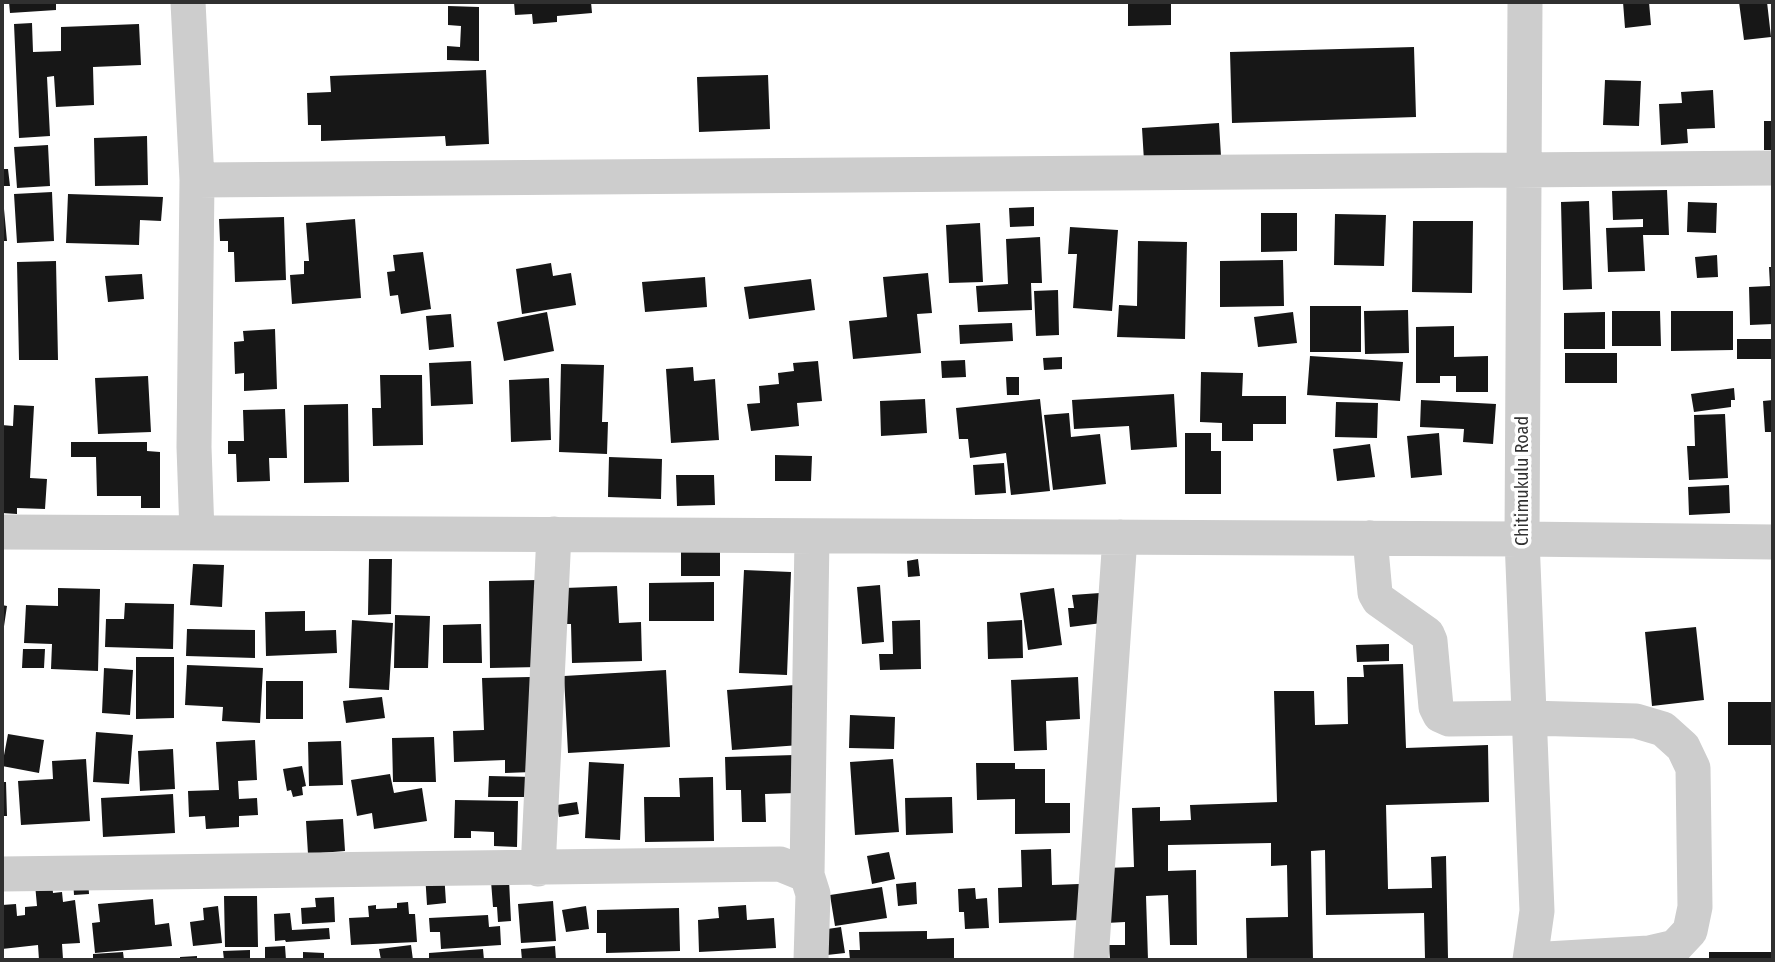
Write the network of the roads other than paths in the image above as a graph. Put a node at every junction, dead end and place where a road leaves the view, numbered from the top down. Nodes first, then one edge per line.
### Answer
1 (188, 2) edge
2 (1525, 2) edge
3 (1773, 167) edge
4 (1524, 169) junction
5 (197, 180) junction
6 (2, 532) edge
7 (197, 533) junction
8 (554, 534) junction
9 (811, 536) junction
10 (1119, 537) junction
11 (1370, 538) junction
12 (1522, 539) junction
13 (1773, 542) edge
14 (1529, 718) junction
15 (538, 869) junction
16 (2, 874) edge
17 (807, 875) junction
18 (811, 960) edge
19 (1091, 960) edge
20 (1530, 960) edge

1 - 5 street
2 - 4 street, Chitimukulu Road
3 - 4 street
4 - 5 street
4 - 12 street, Chitimukulu Road
5 - 7 street
6 - 7 street
7 - 8 street
8 - 9 street
8 - 15 street
9 - 10 street
9 - 17 street
10 - 11 street
10 - 19 street
11 - 12 street
11 - 14 street
12 - 13 street
12 - 14 street, Chitimukulu Road
14 - 20 street, Chitimukulu Road
14 - 20 street
15 - 16 street
15 - 17 street
17 - 18 street

